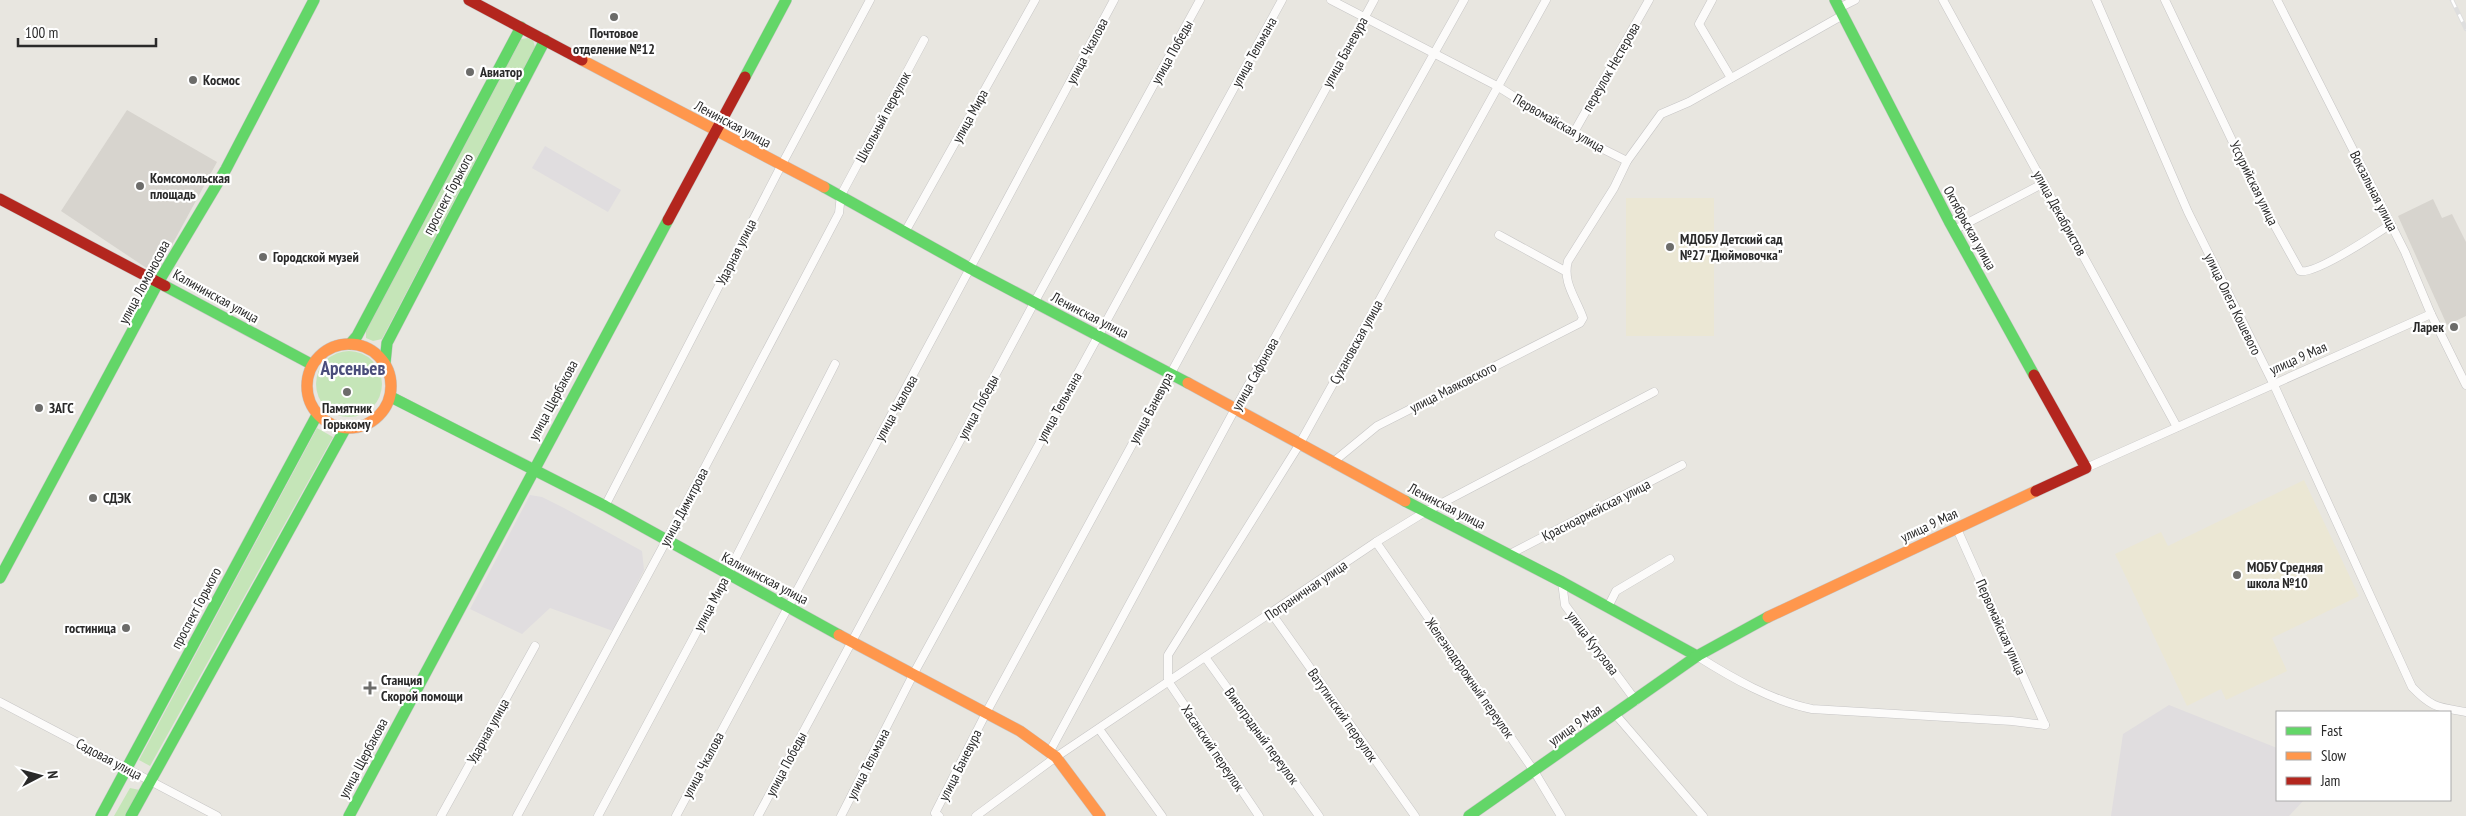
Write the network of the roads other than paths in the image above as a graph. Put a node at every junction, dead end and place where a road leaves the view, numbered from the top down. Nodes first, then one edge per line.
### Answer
1 (314, 0) edge
2 (469, 0) edge
3 (786, 0) edge
4 (870, 0) edge
5 (1035, 0) edge
6 (1114, 0) edge
7 (1200, 0) edge
8 (1282, 0) edge
9 (1331, 0) edge
10 (1374, 0) edge
11 (1464, 0) edge
12 (1546, 0) edge
13 (1649, 0) edge
14 (1712, 0) edge
15 (1856, 0) edge
16 (1943, 0) edge
17 (2096, 0) edge
18 (2165, 0) edge
19 (2277, 0) edge
20 (1839, 8) edge
21 (1364, 18) junction
22 (521, 27) junction
23 (545, 40) junction
24 (924, 40) dead end
25 (1435, 53) junction
26 (1731, 78) junction
27 (1497, 86) junction
28 (716, 132) junction
29 (1573, 134) junction
30 (1627, 161) junction
31 (781, 166) junction
32 (2044, 184) junction
33 (842, 195) junction
34 (0, 199) edge
35 (2391, 224) junction
36 (1954, 230) junction
37 (905, 232) junction
38 (1499, 235) dead end
39 (971, 269) junction
40 (1565, 271) junction
41 (159, 281) junction
42 (1034, 303) junction
43 (2432, 314) junction
44 (1098, 336) junction
45 (350, 344) junction
46 (384, 363) junction
47 (311, 364) junction
48 (835, 364) dead end
49 (1170, 373) junction
50 (2274, 385) junction
51 (2466, 385) edge
52 (1654, 392) dead end
53 (391, 397) junction
54 (1235, 409) junction
55 (317, 414) junction
56 (2177, 426) junction
57 (345, 429) junction
58 (1298, 445) junction
59 (1332, 463) junction
60 (1682, 465) dead end
61 (2086, 468) junction
62 (533, 471) junction
63 (605, 506) junction
64 (1426, 512) junction
65 (1957, 529) junction
66 (666, 541) junction
67 (1376, 542) junction
68 (1510, 554) junction
69 (1670, 559) dead end
70 (727, 575) junction
71 (0, 578) edge
72 (1562, 582) junction
73 (788, 606) junction
74 (1608, 607) junction
75 (1272, 614) junction
76 (852, 642) junction
77 (535, 646) dead end
78 (1697, 656) junction
79 (1205, 657) junction
80 (914, 673) junction
81 (1168, 681) junction
82 (1636, 701) junction
83 (0, 702) edge
84 (2466, 712) edge
85 (986, 713) junction
86 (1616, 714) junction
87 (1099, 729) junction
88 (1053, 754) junction
89 (127, 768) junction
90 (1534, 771) junction
91 (150, 780) junction
92 (101, 816) edge
93 (131, 816) edge
94 (217, 816) edge
95 (349, 816) edge
96 (441, 816) edge
97 (517, 816) edge
98 (598, 816) edge
99 (676, 816) edge
100 (758, 816) edge
101 (841, 816) edge
102 (940, 816) edge
103 (976, 816) edge
104 (1100, 816) edge
105 (1162, 816) edge
106 (1258, 816) edge
107 (1319, 816) edge
108 (1415, 816) edge
109 (1469, 816) edge
110 (1561, 816) edge
111 (1703, 816) edge

1 - 41 main road, улица Ломоносова
2 - 22 main road, Ленинская улица
3 - 28 main road, улица Щербакова
4 - 31 street, Ударная улица
5 - 37 street, улица Мира
6 - 39 street, улица Чкалова
7 - 42 street, улица Победы
8 - 44 street, улица Тельмана
9 - 21 street, Первомайская улица
10 - 21 street, улица Баневура
11 - 25 street, улица Сафонова
12 - 27 street, Сухановская улица
13 - 29 street, переулок Нестерова
14 - 26 street
15 - 20 street
16 - 32 street, улица Декабристов
17 - 50 street, улица Олега Кошевого
18 - 35 street, Уссурийская улица
19 - 35 street, Вокзальная улица
20 - 26 street
20 - 36 main road, Октябрьская улица
21 - 25 street, Первомайская улица
21 - 49 street, улица Баневура
22 - 23 main road, Ленинская улица
22 - 45 main road, проспект Горького
23 - 28 main road, Ленинская улица
23 - 46 main road, проспект Горького
24 - 33 street, Школьный переулок
25 - 27 street, Первомайская улица
25 - 54 street, улица Сафонова
26 - 30 street
27 - 29 street, Первомайская улица
27 - 58 street, Сухановская улица
28 - 31 main road, Ленинская улица
28 - 62 main road, улица Щербакова
29 - 30 street, Первомайская улица
30 - 40 street
31 - 33 main road, Ленинская улица
31 - 63 street, Ударная улица
32 - 36 street
32 - 56 street, улица Декабристов
33 - 37 main road, Ленинская улица
33 - 66 street, улица Димитрова
34 - 41 main road, Калининская улица
35 - 43 street, Вокзальная улица
36 - 61 main road, Октябрьская улица
37 - 39 main road, Ленинская улица
38 - 40 street
39 - 42 main road, Ленинская улица
39 - 73 street, улица Чкалова
40 - 59 street, улица Маяковского
41 - 47 main road, Калининская улица
41 - 71 main road, улица Ломоносова
42 - 44 main road, Ленинская улица
42 - 76 street, улица Победы
43 - 50 street, улица 9 Мая
43 - 51 street, Вокзальная улица
44 - 49 main road, Ленинская улица
44 - 80 street, улица Тельмана
45 - 46 main road
45 - 47 main road
46 - 53 main road, проспект Горького
47 - 55 main road
48 - 70 street, улица Мира
49 - 54 main road, Ленинская улица
49 - 85 street, улица Баневура
50 - 56 street, улица 9 Мая
50 - 84 street, улица Олега Кошевого
52 - 64 street, Пограничная улица
53 - 57 main road
53 - 62 main road, Калининская улица
54 - 58 main road, Ленинская улица
54 - 88 street, улица Сафонова
55 - 57 main road
55 - 89 main road, проспект Горького
56 - 61 street, улица 9 Мая
57 - 91 main road
58 - 59 main road, Ленинская улица
58 - 81 street, Сухановская улица
59 - 64 main road, Ленинская улица
60 - 68 street, Красноармейская улица
61 - 65 main road, улица 9 Мая
62 - 63 main road, Калининская улица
62 - 95 main road, улица Щербакова
63 - 66 main road, Калининская улица
64 - 67 street, Пограничная улица
64 - 68 main road, Ленинская улица
65 - 78 main road, улица 9 Мая
65 - 78 street, Первомайская улица
66 - 70 main road, Калининская улица
66 - 97 street, улица Димитрова
67 - 75 street, Пограничная улица
67 - 90 street, Железнодорожный переулок
68 - 72 main road, Ленинская улица
69 - 74 street
70 - 73 main road, Калининская улица
70 - 98 street, улица Мира
72 - 74 main road, Ленинская улица
72 - 82 street, улица Кутузова
73 - 76 main road, Калининская улица
73 - 99 street, улица Чкалова
74 - 78 main road, Ленинская улица
75 - 79 street, Пограничная улица
75 - 108 street, Ватутинский переулок
76 - 80 main road, Калининская улица
76 - 100 street, улица Победы
77 - 96 street, Ударная улица
78 - 82 main road, улица 9 Мая
79 - 81 street, Пограничная улица
79 - 107 street, Виноградный переулок
80 - 85 main road, Калининская улица
80 - 101 street, улица Тельмана
81 - 87 street, Пограничная улица
81 - 106 street, Хасанский переулок
82 - 86 main road, улица 9 Мая
83 - 89 street, Садовая улица
85 - 88 main road, Калининская улица
85 - 102 street, улица Баневура
86 - 90 main road, улица 9 Мая
86 - 111 street
87 - 88 street, Пограничная улица
87 - 105 street
88 - 103 street, Пограничная улица
88 - 104 main road, Калининская улица
89 - 91 street, Садовая улица
89 - 92 main road, проспект Горького
90 - 109 main road, улица 9 Мая
90 - 110 street, Железнодорожный переулок
91 - 93 main road
91 - 94 street, Садовая улица

